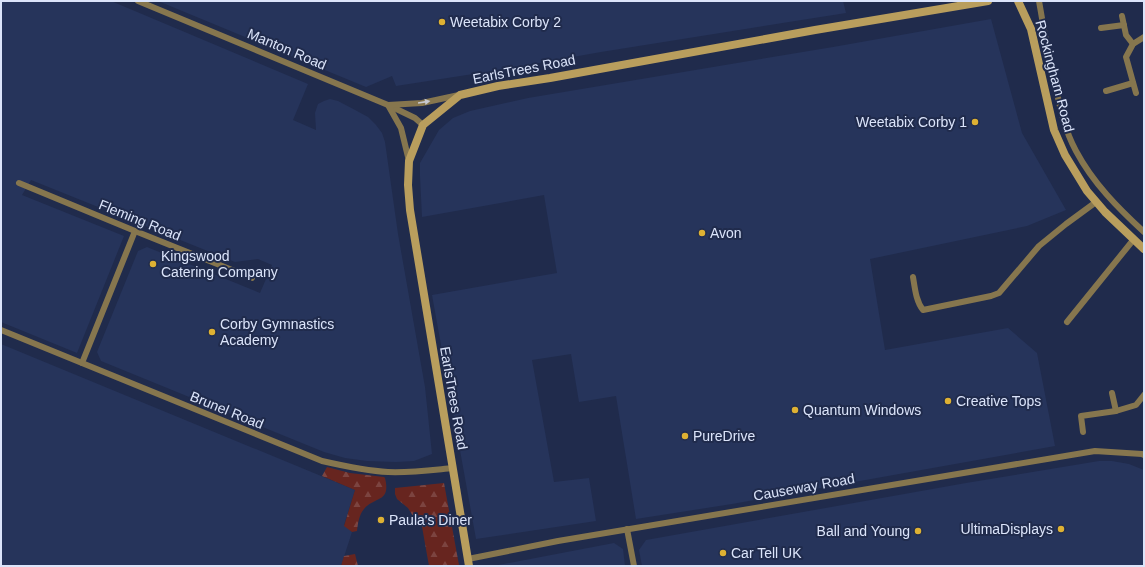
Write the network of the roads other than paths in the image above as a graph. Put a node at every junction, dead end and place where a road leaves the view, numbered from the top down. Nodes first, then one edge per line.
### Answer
1 (138, 1) edge
2 (988, 1) edge
3 (1018, 1) edge
4 (1039, 1) edge
5 (1122, 16) dead end
6 (1124, 25) junction
7 (1101, 28) dead end
8 (1144, 37) edge
9 (1133, 44) junction
10 (1133, 83) junction
11 (1106, 91) dead end
12 (1136, 93) dead end
13 (460, 95) junction
14 (388, 105) junction
15 (423, 125) junction
16 (409, 161) junction
17 (19, 183) dead end
18 (1096, 202) junction
19 (135, 231) junction
20 (1144, 232) edge
21 (1134, 239) junction
22 (1144, 249) edge
23 (913, 277) dead end
24 (252, 278) dead end
25 (1067, 322) dead end
26 (1, 330) edge
27 (82, 363) junction
28 (1112, 393) dead end
29 (1144, 396) edge
30 (1116, 411) junction
31 (1083, 432) dead end
32 (1144, 455) edge
33 (453, 468) junction
34 (627, 529) junction
35 (469, 563) edge
36 (634, 566) edge

1 - 14 street, Manton Road
2 - 13 street, EarlsTrees Road
3 - 18 street, Rockingham Road
4 - 20 street
5 - 6 street
6 - 7 street
6 - 9 street
8 - 9 street
9 - 10 street
10 - 11 street
10 - 12 street
14 -> 13 street
13 - 15 street, EarlsTrees Road
14 - 15 street, Manton Road
14 - 16 street
15 - 16 street, EarlsTrees Road
16 - 33 street, EarlsTrees Road
17 - 19 street, Fleming Road
18 - 21 street, Rockingham Road
18 - 23 street
19 - 24 street, Fleming Road
19 - 27 street
21 - 22 street, Rockingham Road
21 - 25 street
26 - 27 street, Brunel Road
27 - 33 street, Brunel Road
28 - 30 street
29 - 30 street
30 - 31 street
32 - 34 street, Causeway Road
33 - 35 street, EarlsTrees Road
34 - 35 street, Causeway Road
34 - 36 street

